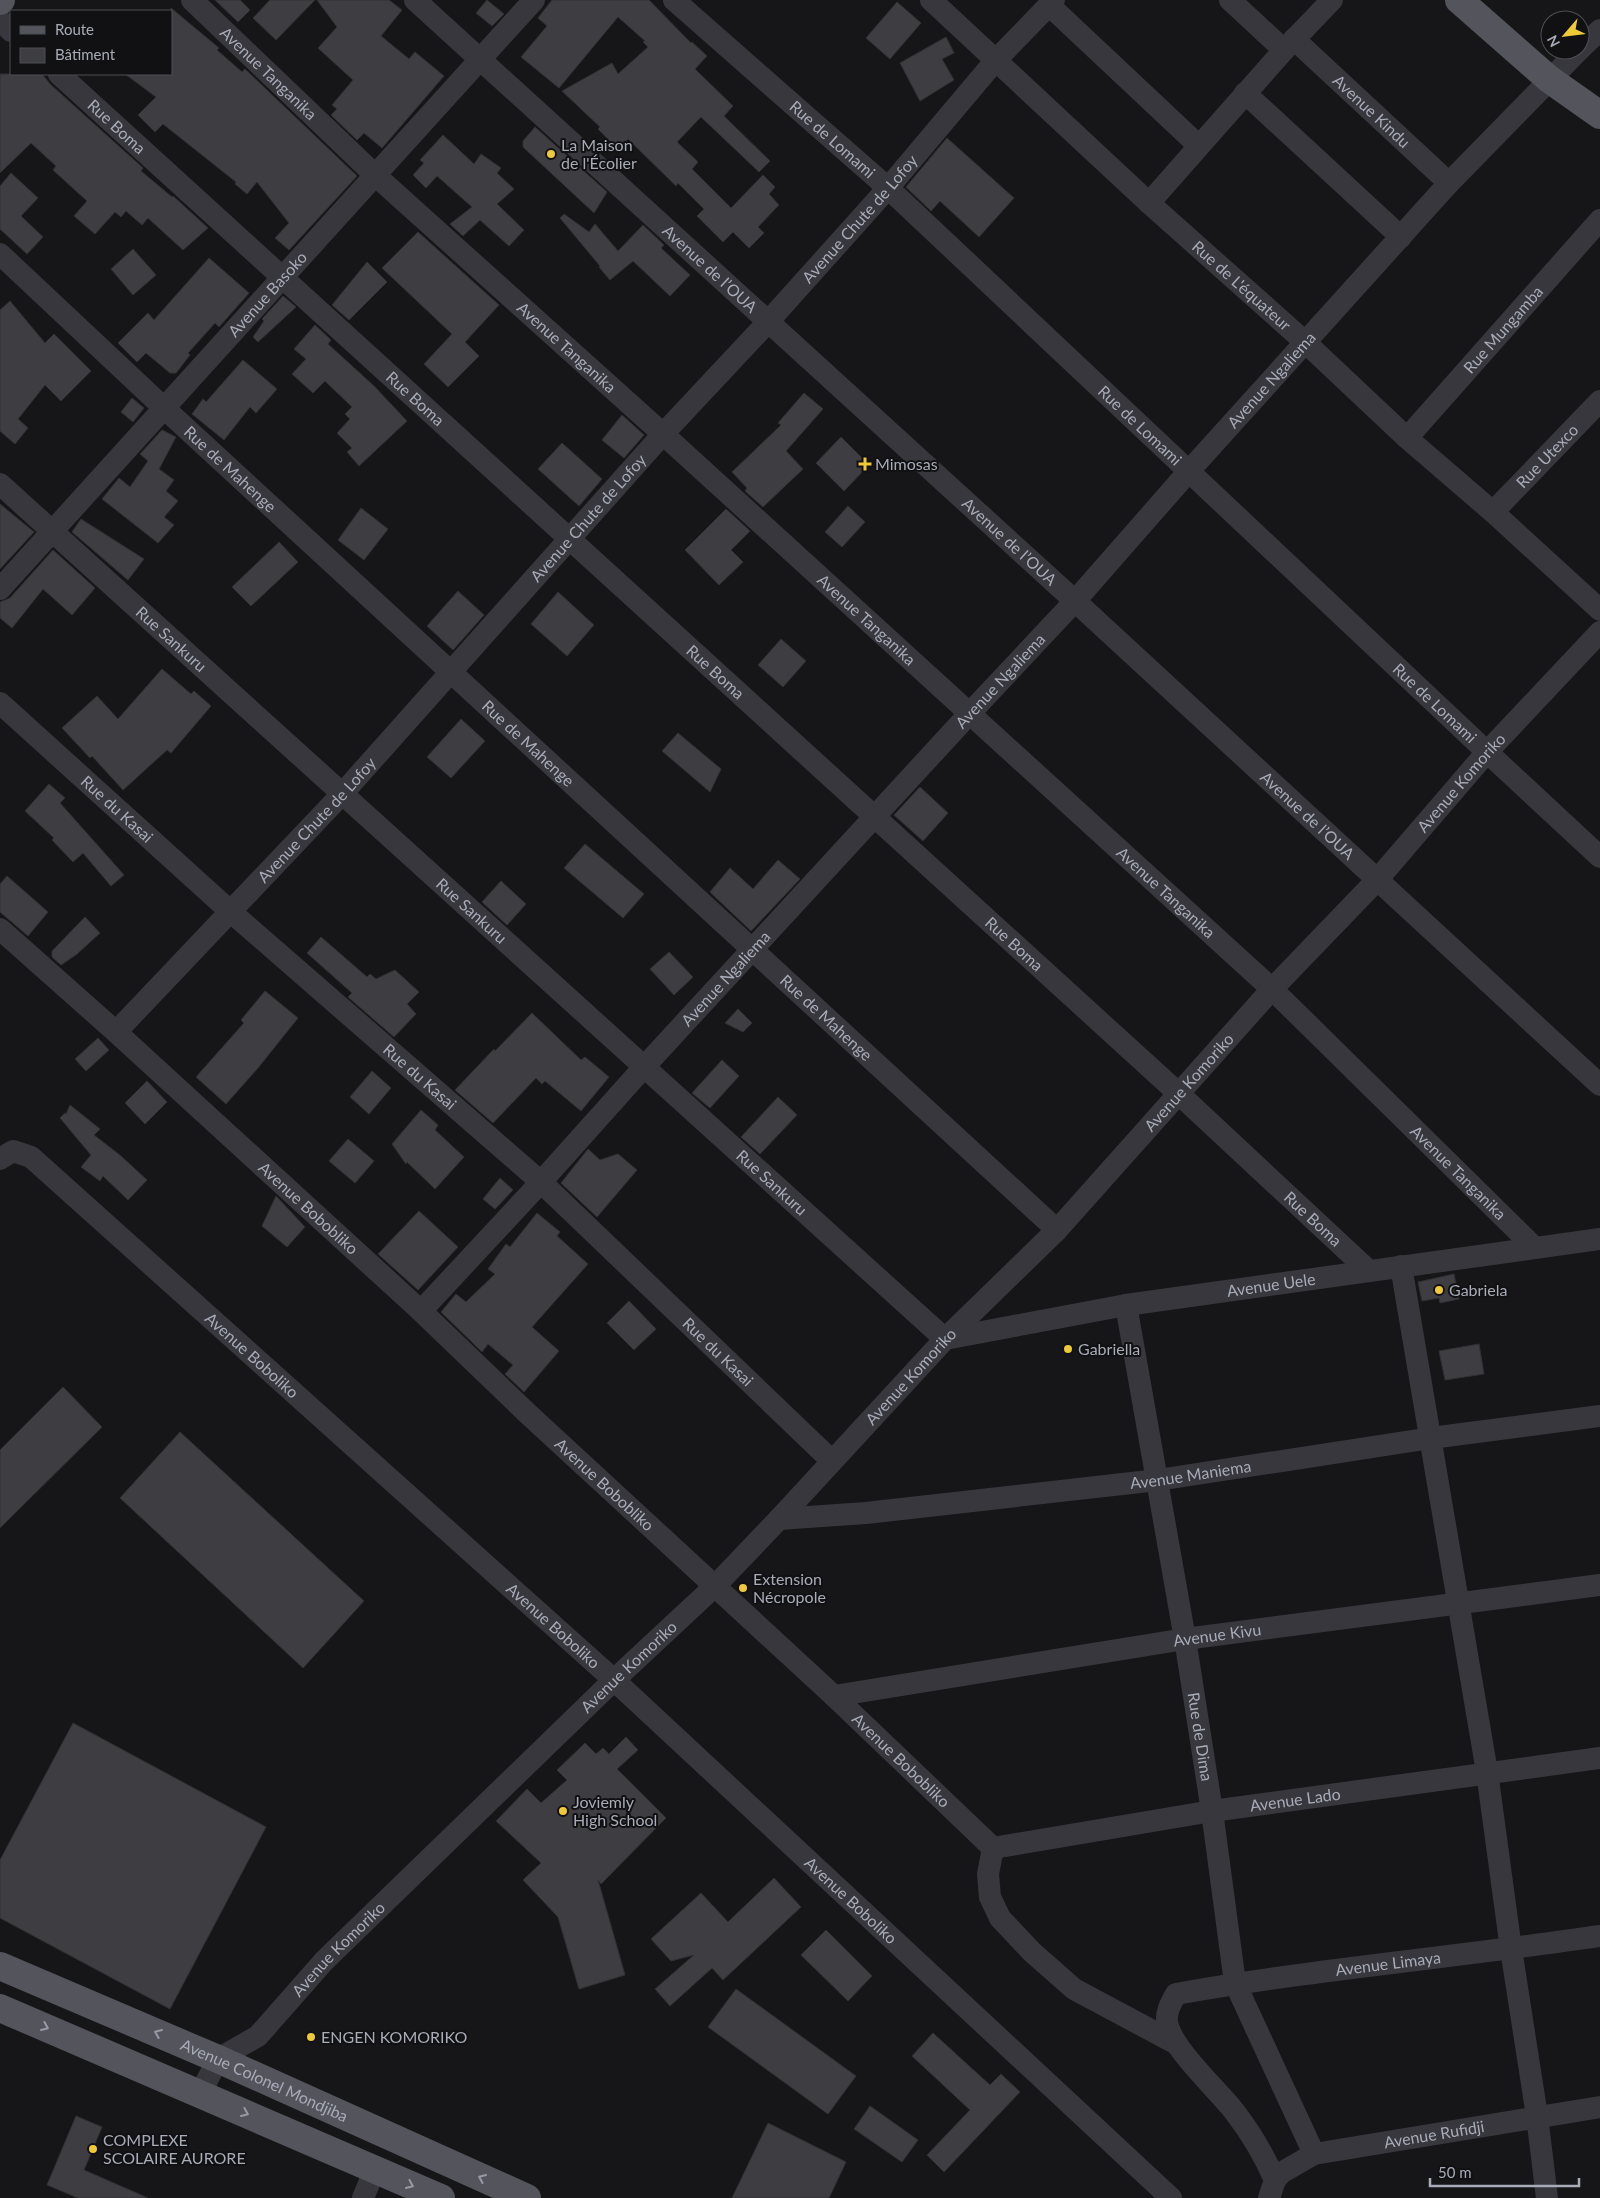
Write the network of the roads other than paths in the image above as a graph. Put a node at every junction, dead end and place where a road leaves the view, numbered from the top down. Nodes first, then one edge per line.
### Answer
1 (192, 0) edge
2 (415, 0) edge
3 (534, 0) edge
4 (674, 0) edge
5 (931, 0) edge
6 (1230, 0) edge
7 (1332, 0) edge
8 (1459, 0) edge
9 (1051, 3) edge
10 (0, 20) edge
11 (10, 30) edge
12 (1600, 30) edge
13 (1590, 40) edge
14 (1289, 44) junction
15 (1569, 60) edge
16 (480, 61) junction
17 (995, 61) junction
18 (60, 75) edge
19 (1549, 79) junction
20 (1245, 93) junction
21 (1600, 115) edge
22 (1199, 146) junction
23 (375, 175) junction
24 (1449, 183) junction
25 (888, 188) junction
26 (1149, 203) junction
27 (1600, 220) edge
28 (1401, 237) junction
29 (0, 254) edge
30 (283, 277) junction
31 (767, 323) junction
32 (1305, 342) junction
33 (1600, 401) edge
34 (164, 408) junction
35 (663, 434) junction
36 (1407, 438) junction
37 (1189, 471) junction
38 (0, 484) edge
39 (1493, 512) junction
40 (51, 531) junction
41 (570, 539) junction
42 (0, 588) edge
43 (1075, 602) junction
44 (1600, 610) edge
45 (1600, 632) edge
46 (450, 671) junction
47 (0, 703) edge
48 (970, 713) junction
49 (1487, 752) junction
50 (342, 794) junction
51 (875, 817) junction
52 (1600, 857) edge
53 (1377, 880) junction
54 (231, 912) junction
55 (0, 929) edge
56 (752, 949) junction
57 (1272, 989) junction
58 (116, 1032) junction
59 (644, 1067) junction
60 (1600, 1085) edge
61 (1178, 1093) junction
62 (7, 1155) edge
63 (541, 1182) junction
64 (1058, 1230) junction
65 (1600, 1239) edge
66 (1534, 1247) junction
67 (1401, 1266) junction
68 (1369, 1271) junction
69 (1126, 1304) junction
70 (421, 1311) junction
71 (944, 1339) junction
72 (1600, 1416) edge
73 (1431, 1438) junction
74 (832, 1460) junction
75 (1158, 1480) junction
76 (779, 1520) junction
77 (716, 1585) junction
78 (1600, 1585) edge
79 (1459, 1604) junction
80 (1185, 1639) junction
81 (614, 1680) junction
82 (834, 1696) junction
83 (1600, 1758) edge
84 (1487, 1772) junction
85 (1212, 1811) junction
86 (993, 1848) junction
87 (1600, 1936) edge
88 (1511, 1949) junction
89 (0, 1966) edge
90 (1235, 1983) junction
91 (0, 2008) edge
92 (1175, 2042) junction
93 (218, 2059) junction
94 (200, 2094) junction
95 (1600, 2107) edge
96 (1537, 2116) junction
97 (1314, 2154) junction
98 (375, 2169) junction
99 (1272, 2189) edge
100 (363, 2198) edge
101 (441, 2198) edge
102 (527, 2198) edge
103 (1171, 2198) edge
104 (1546, 2198) edge

1 - 23 street, Avenue Tanganika
2 - 16 street, Avenue de l’OUA
3 - 16 street, Avenue Basoko
4 - 25 street, Rue de Lomami
5 - 17 street, Rue de L'équateur
6 - 14 street, Avenue Kindu
7 - 14 street
8 - 19 main road
9 - 17 street, Avenue Chute de Lofoy
9 - 22 street
10 - 11 street
12 - 13 street, Avenue Ngaliema
14 - 20 street
14 - 24 street, Avenue Kindu
15 - 19 street, Avenue Ngaliema
16 - 23 street, Avenue Basoko
16 - 31 street, Avenue de l’OUA
17 - 25 street, Avenue Chute de Lofoy
17 - 26 street, Rue de L'équateur
18 - 30 street, Rue Boma
19 - 21 main road
19 - 24 street, Avenue Ngaliema
20 - 22 street
20 - 28 street
22 - 26 street
23 - 30 street, Avenue Basoko
23 - 35 street, Avenue Tanganika
24 - 28 street, Avenue Ngaliema
25 - 31 street, Avenue Chute de Lofoy
25 - 37 street, Rue de Lomami
26 - 32 street, Rue de L'équateur
27 - 36 street, Rue Mungamba
28 - 32 street, Avenue Ngaliema
29 - 34 street, Rue de Mahenge
30 - 34 street, Avenue Basoko
30 - 41 street, Rue Boma
31 - 35 street, Avenue Chute de Lofoy
31 - 43 street, Avenue de l’OUA
32 - 36 street, Rue de L'équateur
32 - 37 street, Avenue Ngaliema
33 - 39 street, Rue Utexco
34 - 40 street, Avenue Basoko
34 - 46 street, Rue de Mahenge
35 - 41 street, Avenue Chute de Lofoy
35 - 48 street, Avenue Tanganika
36 - 39 street, Rue de L'équateur
37 - 43 street, Avenue Ngaliema
37 - 49 street, Rue de Lomami
38 - 40 street, Rue Sankuru
39 - 44 street, Rue de L'équateur
40 - 42 street, Avenue Basoko
40 - 50 street, Rue Sankuru
41 - 46 street, Avenue Chute de Lofoy
41 - 51 street, Rue Boma
43 - 48 street, Avenue Ngaliema
43 - 53 street, Avenue de l’OUA
45 - 49 street, Avenue Komoriko
46 - 50 street, Avenue Chute de Lofoy
46 - 56 street, Rue de Mahenge
47 - 54 street, Rue du Kasai
48 - 51 street, Avenue Ngaliema
48 - 57 street, Avenue Tanganika
49 - 52 street, Rue de Lomami
49 - 53 street, Avenue Komoriko
50 - 54 street, Avenue Chute de Lofoy
50 - 59 street, Rue Sankuru
51 - 56 street, Avenue Ngaliema
51 - 61 street, Rue Boma
53 - 57 street, Avenue Komoriko
53 - 60 street, Avenue de l’OUA
54 - 58 street, Avenue Chute de Lofoy
54 - 63 street, Rue du Kasai
55 - 58 street, Avenue Bobobliko
56 - 59 street, Avenue Ngaliema
56 - 64 street, Rue de Mahenge
57 - 61 street, Avenue Komoriko
57 - 66 street, Avenue Tanganika
58 - 70 street, Avenue Bobobliko
59 - 63 street, Avenue Ngaliema
59 - 71 street, Rue Sankuru
61 - 64 street, Avenue Komoriko
61 - 68 street, Rue Boma
62 - 81 street, Avenue Boboliko
63 - 70 street, Avenue Ngaliema
63 - 74 street, Rue du Kasai
64 - 71 street, Avenue Komoriko
65 - 66 street, Avenue Uele
66 - 67 street, Avenue Uele
67 - 68 street, Avenue Uele
67 - 73 street
68 - 69 street, Avenue Uele
69 - 71 street, Avenue Uele
69 - 75 street, Rue de Dima
70 - 77 street, Avenue Bobobliko
71 - 74 street, Avenue Komoriko
72 - 73 street, Avenue Maniema
73 - 75 street, Avenue Maniema
73 - 79 street
74 - 76 street, Avenue Komoriko
75 - 76 street, Avenue Maniema
75 - 80 street, Rue de Dima
76 - 77 street, Avenue Komoriko
77 - 81 street, Avenue Komoriko
77 - 82 street, Avenue Bobobliko
78 - 79 street, Avenue Kivu
79 - 80 street, Avenue Kivu
79 - 84 street
80 - 82 street, Avenue Kivu
80 - 85 street, Rue de Dima
81 - 93 street, Avenue Komoriko
81 - 103 street, Avenue Boboliko
82 - 86 street, Avenue Bobobliko
83 - 84 street, Avenue Lado
84 - 85 street, Avenue Lado
84 - 88 street
85 - 86 street, Avenue Lado
85 - 90 street, Rue de Dima
86 - 92 street
87 - 88 street, Avenue Limaya
88 - 90 street, Avenue Limaya
88 - 96 street
93 -> 89 main road, Avenue Colonel Mondjiba
90 - 92 street, Avenue Limaya
90 - 97 street, Rue de Dima
91 -> 94 main road
92 - 99 street
93 - 94 street
102 -> 93 main road, Avenue Colonel Mondjiba
94 -> 98 main road
95 - 96 street, Avenue Rufidji
96 - 97 street, Avenue Rufidji
96 - 104 street
97 - 99 street, Avenue Rufidji
98 - 100 street
98 -> 101 main road

